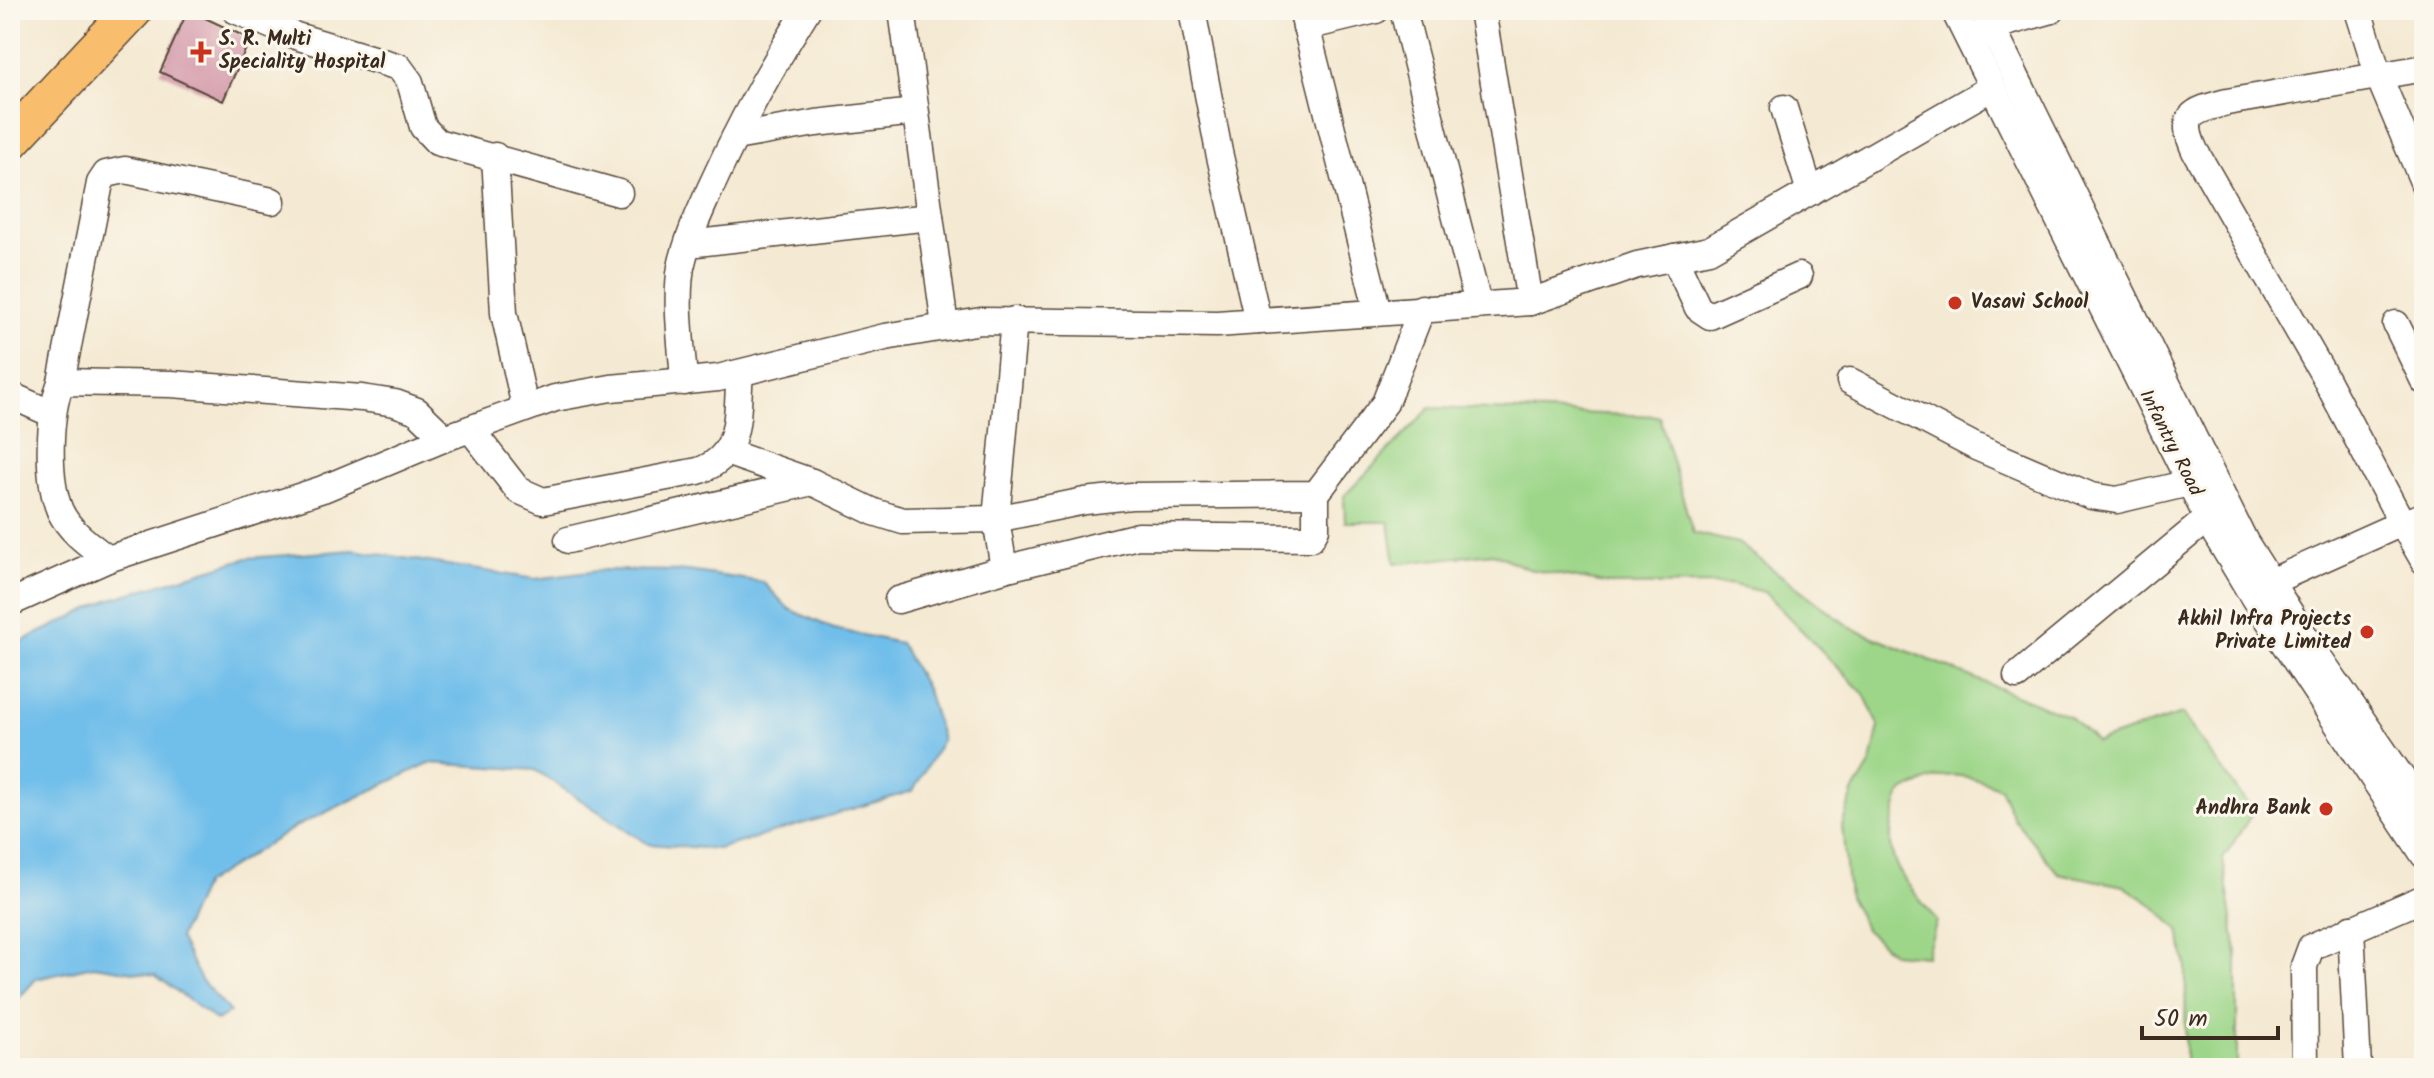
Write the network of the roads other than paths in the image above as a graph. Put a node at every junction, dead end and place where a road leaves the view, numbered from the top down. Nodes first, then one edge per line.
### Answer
1 (98, 10) edge
2 (133, 10) edge
3 (235, 10) edge
4 (807, 10) edge
5 (902, 10) edge
6 (1192, 10) edge
7 (1376, 10) edge
8 (1403, 10) edge
9 (1482, 10) edge
10 (1954, 10) edge
11 (2052, 10) edge
12 (2358, 10) edge
13 (1988, 18) edge
14 (1304, 19) edge
15 (1968, 43) junction
16 (2424, 68) edge
17 (2379, 77) junction
18 (1991, 88) junction
19 (10, 108) edge
20 (1784, 108) dead end
21 (915, 112) junction
22 (735, 137) junction
23 (10, 141) edge
24 (2418, 154) edge
25 (495, 156) junction
26 (2424, 184) edge
27 (1810, 192) junction
28 (619, 193) dead end
29 (272, 201) dead end
30 (930, 217) junction
31 (688, 244) junction
32 (1674, 257) junction
33 (1799, 276) dead end
34 (1530, 302) junction
35 (1478, 304) junction
36 (1422, 308) junction
37 (1378, 312) junction
38 (1014, 320) junction
39 (1258, 321) junction
40 (2396, 324) dead end
41 (945, 326) junction
42 (740, 373) junction
43 (1850, 381) dead end
44 (2424, 381) edge
45 (61, 382) junction
46 (684, 382) junction
47 (10, 395) edge
48 (525, 407) junction
49 (50, 413) junction
50 (472, 431) junction
51 (445, 438) junction
52 (729, 453) junction
53 (812, 482) junction
54 (2189, 483) junction
55 (1316, 494) junction
56 (2208, 518) junction
57 (996, 519) junction
58 (2413, 519) edge
59 (568, 540) dead end
60 (108, 559) junction
61 (2424, 561) edge
62 (1004, 569) junction
63 (2260, 586) junction
64 (898, 600) dead end
65 (10, 603) edge
66 (2017, 676) dead end
67 (2424, 810) edge
68 (2424, 855) edge
69 (2424, 898) edge
70 (2351, 928) junction
71 (2305, 1068) edge
72 (2358, 1068) edge

1 - 19 highway
2 - 23 highway
3 - 25 street
4 - 22 street
5 - 21 street
6 - 39 street
7 - 14 street
8 - 35 street
9 - 34 street
10 - 15 street, Infantry Road
11 - 13 street
12 - 17 street
13 - 15 street
13 - 63 street, Infantry Road
14 - 37 street
15 - 18 street, Infantry Road
16 - 17 street
17 - 24 street
17 - 58 street
18 - 27 street
18 - 54 street, Infantry Road
20 - 27 street
21 - 22 street
21 - 30 street
22 - 31 street
24 - 26 street
25 - 28 street
25 - 48 street
27 - 32 street
29 - 45 street
30 - 31 street
30 - 41 street
31 - 46 street
32 - 33 street
32 - 34 street
34 - 35 street
35 - 36 street
36 - 37 street
36 - 55 street
37 - 39 street
38 - 39 street
38 - 41 street
38 - 57 street
40 - 44 street
41 - 42 street
42 - 46 street
42 - 52 street
43 - 54 street
45 - 49 street
45 - 51 street
46 - 48 street
47 - 49 street
48 - 50 street
49 - 60 street
50 - 51 street
50 - 52 street
51 - 60 street
52 - 53 street
53 - 57 street
53 - 59 street
54 - 56 street, Infantry Road
55 - 57 street
55 - 62 street
56 - 63 street, Infantry Road
56 - 66 street
57 - 62 street
58 - 61 street
58 - 63 street
60 - 65 street
62 - 64 street
63 - 67 street, Infantry Road
63 - 68 street, Infantry Road
69 - 70 street
70 - 71 street
70 - 72 street

